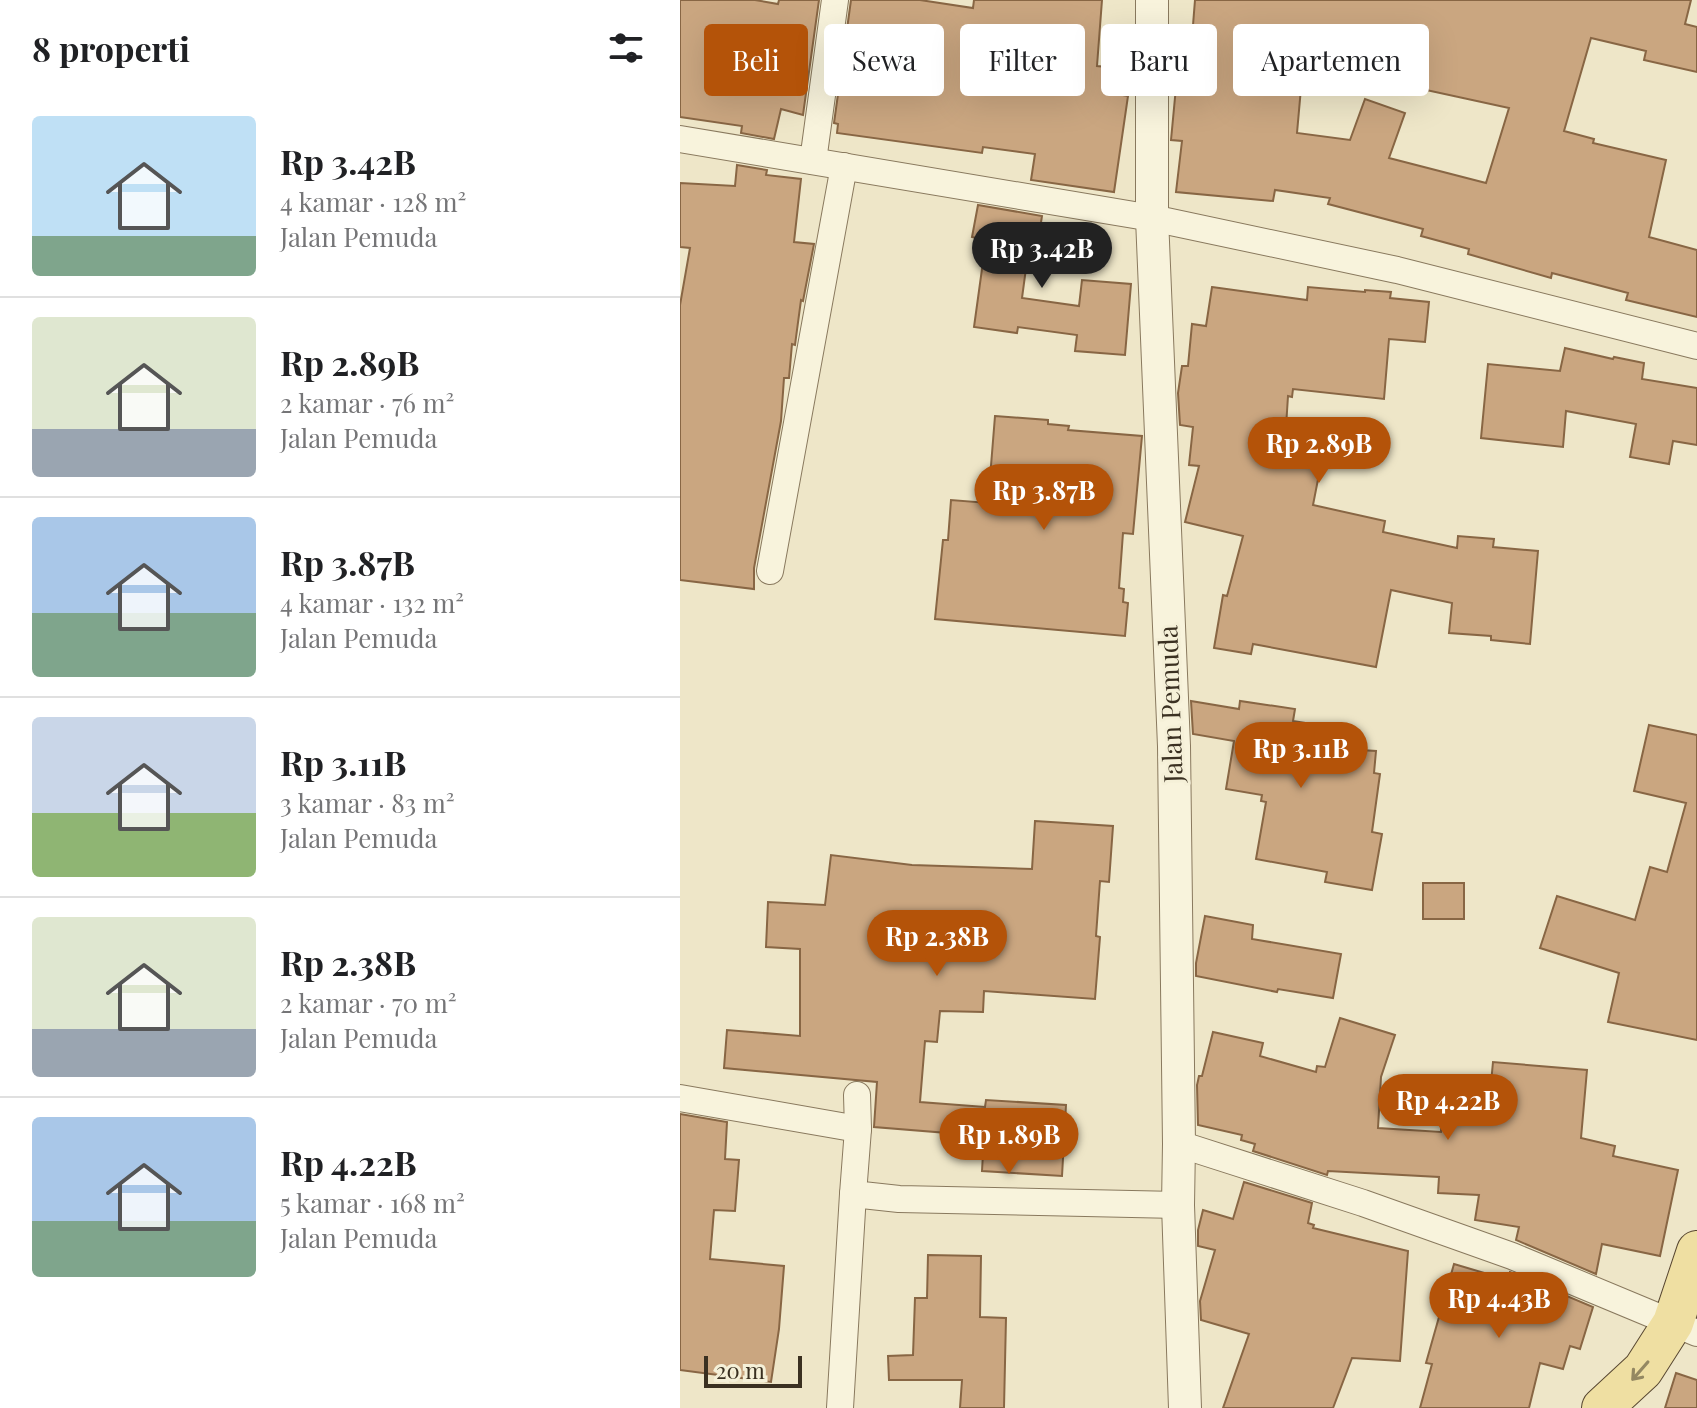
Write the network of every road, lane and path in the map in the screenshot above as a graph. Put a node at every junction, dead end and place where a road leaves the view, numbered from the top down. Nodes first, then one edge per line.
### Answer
1 (835, 0) edge
2 (1152, 0) edge
3 (680, 141) edge
4 (813, 161) junction
5 (844, 166) junction
6 (1152, 218) junction
7 (1697, 346) edge
8 (770, 571) dead end
9 (857, 1095) dead end
10 (680, 1098) edge
11 (858, 1129) junction
12 (1179, 1144) junction
13 (853, 1194) junction
14 (1178, 1205) junction
15 (1697, 1251) edge
16 (1685, 1328) edge
17 (840, 1408) edge
18 (1185, 1408) edge
19 (1602, 1408) edge

1 - 4 street
2 - 6 street, Jalan Pemuda
3 - 4 street
4 - 5 street
5 - 6 street
5 - 8 street
6 - 7 street
6 - 12 street, Jalan Pemuda
9 - 11 street
10 - 11 street
11 - 13 street
12 - 14 street, Jalan Pemuda
12 - 16 street
13 - 14 street
13 - 17 street
14 - 18 street, Jalan Pemuda
15 - 16 main road
16 -> 19 main road

